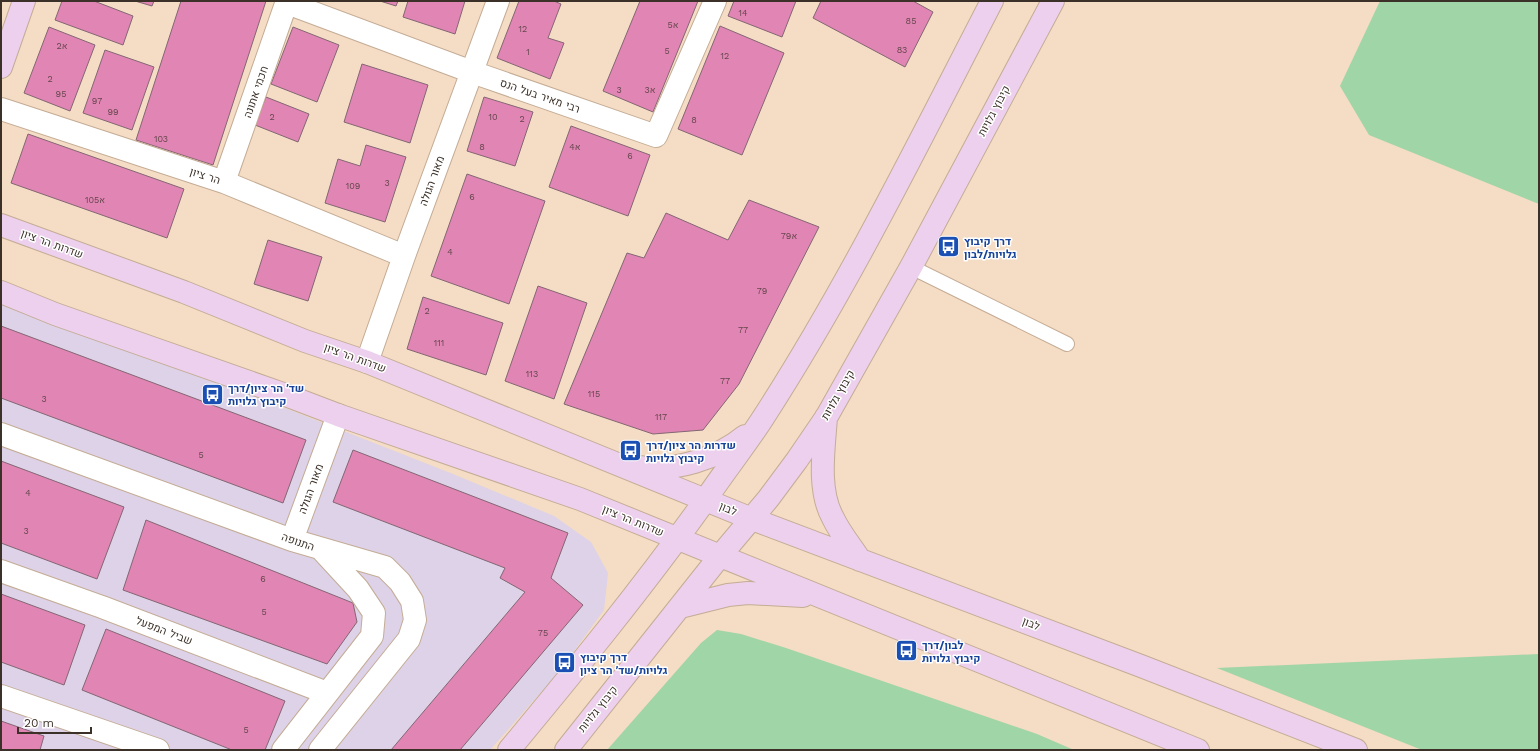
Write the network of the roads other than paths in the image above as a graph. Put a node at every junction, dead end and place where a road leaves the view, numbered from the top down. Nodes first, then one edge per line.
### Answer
1 (24, 1) edge
2 (498, 1) edge
3 (715, 1) edge
4 (992, 1) edge
5 (1053, 1) edge
6 (287, 2) edge
7 (1, 67) edge
8 (472, 72) junction
9 (1, 108) edge
10 (224, 182) junction
11 (1, 225) edge
12 (404, 256) junction
13 (911, 267) junction
14 (1, 292) edge
15 (1066, 344) dead end
16 (367, 362) junction
17 (338, 415) junction
18 (826, 416) junction
19 (762, 420) junction
20 (1, 434) edge
21 (623, 465) junction
22 (705, 499) junction
23 (752, 519) junction
24 (678, 539) junction
25 (292, 540) junction
26 (322, 550) junction
27 (720, 556) junction
28 (860, 560) junction
29 (1, 571) edge
30 (828, 600) junction
31 (680, 607) junction
32 (327, 693) junction
33 (1, 696) edge
34 (158, 750) edge
35 (283, 750) edge
36 (320, 750) edge
37 (510, 750) edge
38 (566, 750) edge
39 (1198, 750) edge
40 (1356, 750) edge

1 - 7 main road
2 - 8 street, מאור הגולה
3 - 8 street, רבי מאיר בעל הנס
4 - 19 main road
5 - 13 main road, קיבוץ גלויות
6 - 8 street, רבי מאיר בעל הנס
6 - 10 street, חכמי אתונה
8 - 12 street, מאור הגולה
9 - 10 street, הר ציון
10 - 12 street, הר ציון
11 - 16 main road, שדרות הר ציון
12 - 16 street, מאור הגולה
13 - 15 lane
13 - 18 main road, קיבוץ גלויות
14 - 17 main road, שדרות הר ציון
16 - 21 main road, שדרות הר ציון
17 - 24 main road, שדרות הר ציון
17 - 25 street, מאור הגולה
18 - 23 main road, קיבוץ גלויות
18 - 28 main road
19 - 21 main road
19 - 22 main road
20 - 25 street, התנופה
21 - 22 main road, שדרות הר ציון
22 - 23 main road, לבון
22 - 24 main road
23 - 27 main road, קיבוץ גלויות
23 - 28 main road, לבון
24 - 27 main road
24 - 37 main road
25 - 26 street, התנופה
26 - 32 street
26 - 36 street, התנופה
27 - 30 main road
27 - 31 main road, קיבוץ גלויות
28 - 40 main road, לבון
29 - 32 street, שביל המפעל
30 - 31 main road
30 - 39 main road
31 - 38 main road, קיבוץ גלויות
32 - 35 street
33 - 34 street

